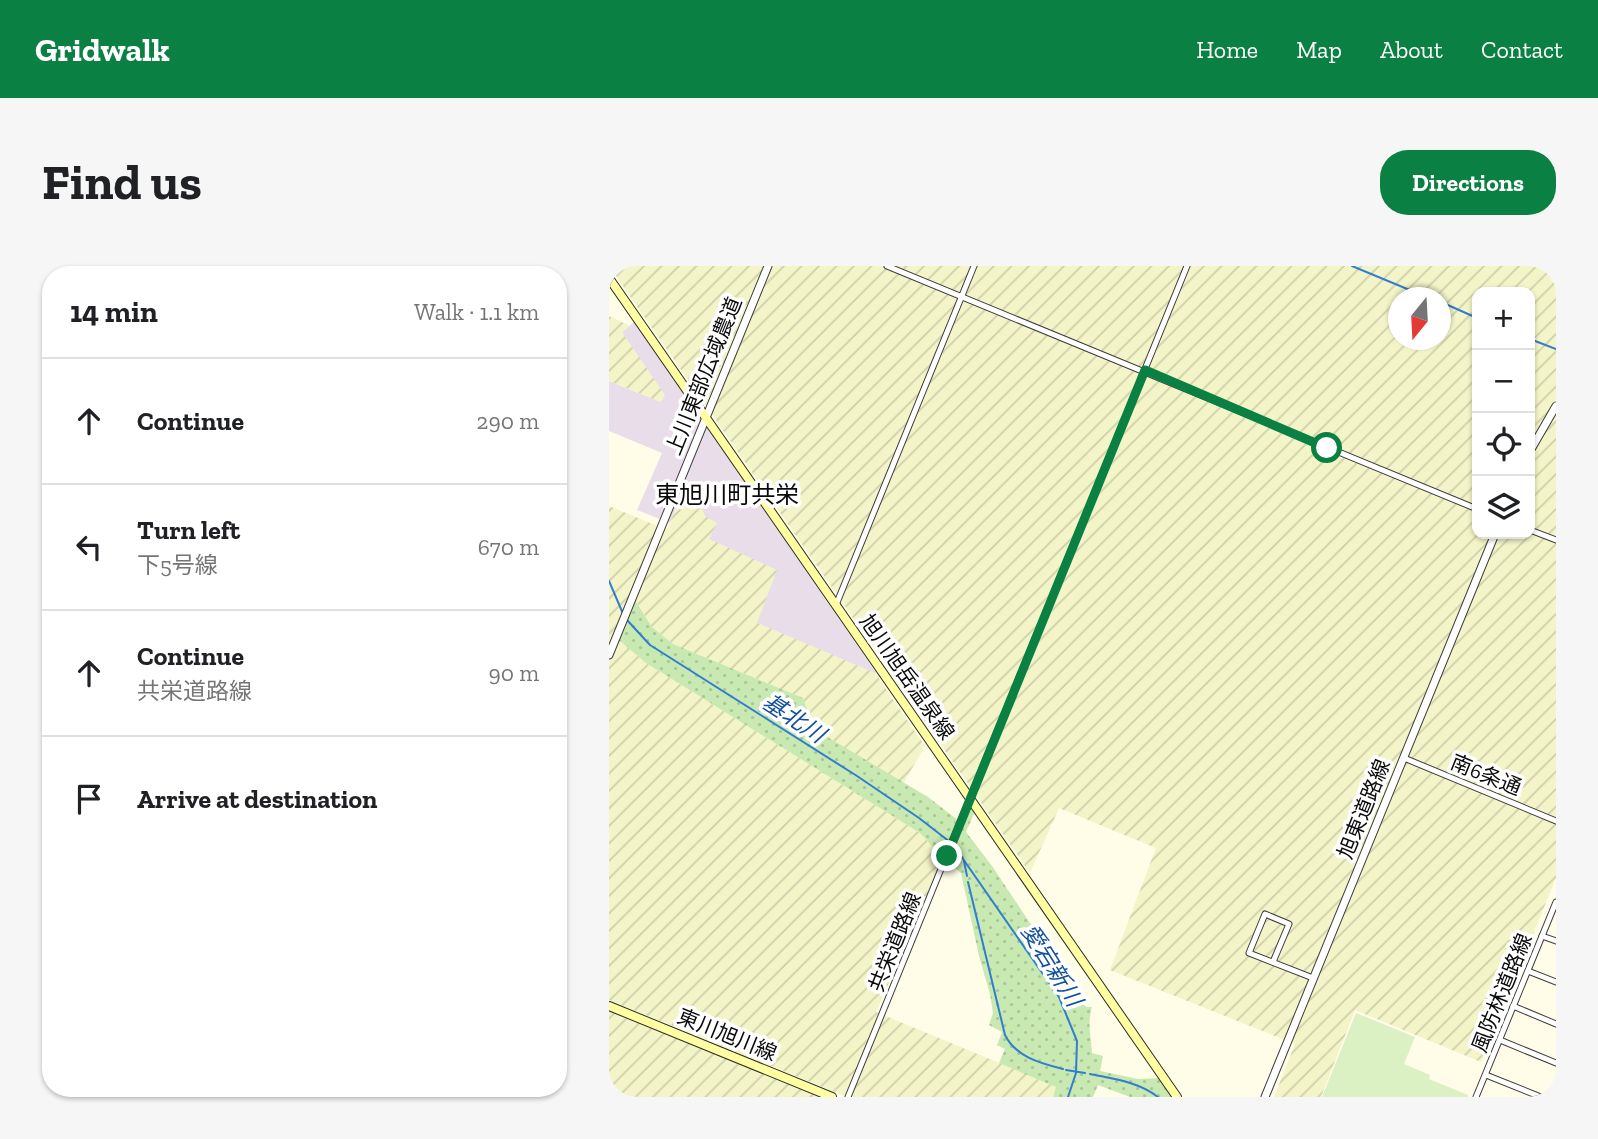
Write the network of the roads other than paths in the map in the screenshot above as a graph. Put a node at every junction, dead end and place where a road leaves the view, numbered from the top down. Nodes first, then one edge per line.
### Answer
1 (768, 266) edge
2 (887, 266) edge
3 (974, 266) edge
4 (1187, 266) edge
5 (609, 278) edge
6 (961, 297) junction
7 (1145, 370) junction
8 (1556, 406) edge
9 (706, 417) junction
10 (1535, 443) edge
11 (1472, 507) edge
12 (1535, 532) edge
13 (1493, 539) edge
14 (1556, 540) edge
15 (836, 605) junction
16 (609, 655) edge
17 (1403, 758) junction
18 (971, 799) junction
19 (1556, 821) edge
20 (1556, 902) edge
21 (1542, 936) junction
22 (1556, 941) edge
23 (1273, 962) junction
24 (1528, 971) junction
25 (1313, 978) junction
26 (1556, 982) edge
27 (609, 1006) edge
28 (1513, 1006) junction
29 (1556, 1024) edge
30 (1500, 1040) junction
31 (1556, 1063) edge
32 (1486, 1075) junction
33 (832, 1097) edge
34 (848, 1097) edge
35 (1177, 1097) edge
36 (1265, 1097) edge
37 (1476, 1097) edge
38 (1541, 1097) edge

1 - 9 street, 上川東部広域農道
2 - 6 street
3 - 6 street
4 - 7 street, 共栄道路線
5 - 9 main road, 旭川旭岳温泉線
6 - 7 street
6 - 15 street
7 - 11 street
7 - 18 street, 共栄道路線
8 - 10 street
9 - 15 main road, 旭川旭岳温泉線
9 - 16 street, 上川東部広域農道
12 - 14 street
13 - 17 street, 旭東道路線
15 - 18 main road, 旭川旭岳温泉線
17 - 19 street, 南6条通
17 - 25 street, 旭東道路線
18 - 34 street, 共栄道路線
18 - 35 main road, 旭川旭岳温泉線
20 - 21 street, 風防林道路線
21 - 22 street
21 - 24 street, 風防林道路線
23 - 23 street
23 - 25 street
24 - 26 street
24 - 28 street, 風防林道路線
25 - 36 street, 旭東道路線
27 - 33 main road, 東川旭川線
28 - 29 street
28 - 30 street, 風防林道路線
30 - 31 street
30 - 32 street, 風防林道路線
32 - 37 street, 風防林道路線
32 - 38 street

